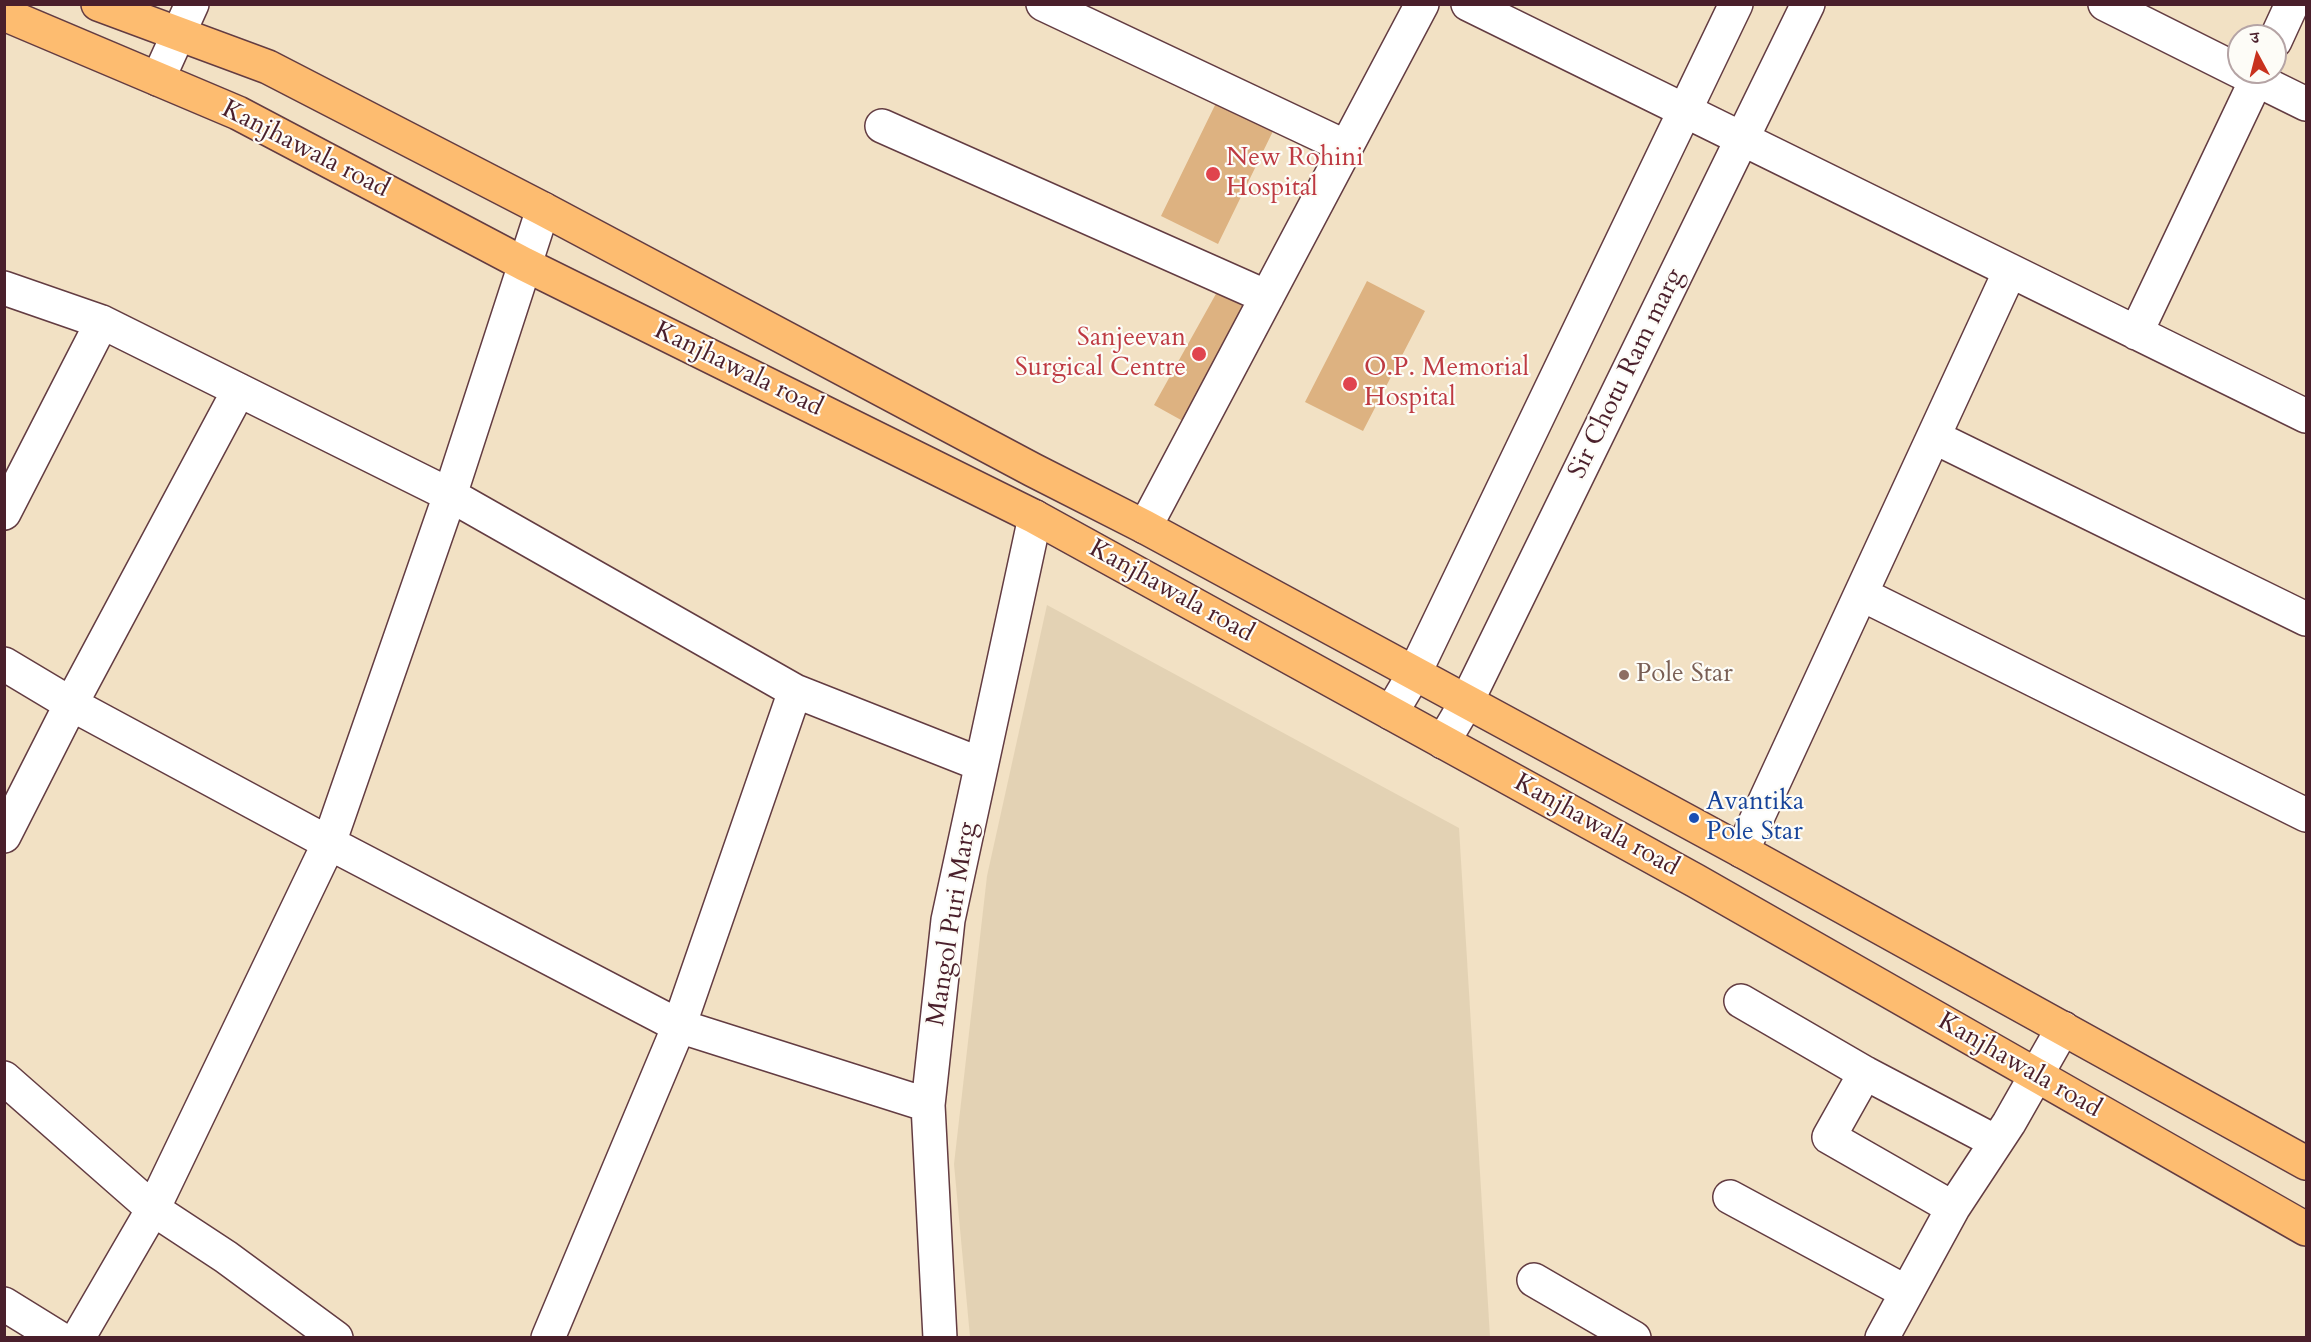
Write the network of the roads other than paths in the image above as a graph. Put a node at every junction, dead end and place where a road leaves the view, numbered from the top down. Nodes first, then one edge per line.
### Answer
1 (98, 4) edge
2 (192, 4) edge
3 (1043, 4) edge
4 (1422, 4) edge
5 (1468, 4) edge
6 (1736, 4) edge
7 (1808, 4) edge
8 (2105, 4) edge
9 (2292, 4) edge
10 (4, 14) edge
11 (2283, 24) edge
12 (177, 34) junction
13 (2227, 63) edge
14 (158, 79) junction
15 (2245, 84) edge
16 (2268, 84) edge
17 (2307, 104) edge
18 (1684, 111) junction
19 (882, 126) dead end
20 (1742, 140) junction
21 (1346, 147) junction
22 (543, 209) junction
23 (524, 264) junction
24 (2010, 271) junction
25 (4, 288) edge
26 (1267, 297) junction
27 (102, 322) junction
28 (2136, 333) junction
29 (239, 390) junction
30 (2307, 416) edge
31 (1934, 437) junction
32 (450, 495) junction
33 (4, 513) edge
34 (1035, 517) junction
35 (1145, 527) junction
36 (1861, 594) junction
37 (2307, 619) edge
38 (4, 664) edge
39 (1414, 674) junction
40 (795, 691) junction
41 (71, 704) junction
42 (1466, 704) junction
43 (1390, 713) junction
44 (1443, 742) junction
45 (980, 764) junction
46 (2307, 815) edge
47 (4, 836) edge
48 (329, 843) junction
49 (1742, 851) junction
50 (1741, 1001) dead end
51 (679, 1026) junction
52 (2063, 1028) junction
53 (1865, 1074) junction
54 (2036, 1077) junction
55 (4, 1078) edge
56 (928, 1105) junction
57 (1996, 1142) junction
58 (2307, 1163) edge
59 (1730, 1197) dead end
60 (1953, 1208) junction
61 (153, 1209) junction
62 (2307, 1229) edge
63 (1534, 1280) dead end
64 (1906, 1292) junction
65 (4, 1304) edge
66 (59, 1338) edge
67 (78, 1338) edge
68 (336, 1338) edge
69 (548, 1338) edge
70 (940, 1338) edge
71 (1634, 1338) edge
72 (1882, 1338) edge

1 - 12 main road, Kanjhawala road
2 - 12 street
3 - 21 street
4 - 21 street
5 - 18 street
6 - 18 street
7 - 20 street, Sir Chotu Ram marg
8 - 13 street
9 - 11 street
10 - 14 main road, Kanjhawala road
12 - 14 street
12 - 22 main road, Kanjhawala road
14 - 23 main road, Kanjhawala road
15 - 28 street
16 - 17 street
18 - 20 street
18 - 39 street
19 - 26 street
20 - 24 street
20 - 42 street, Sir Chotu Ram marg
21 - 26 street
22 - 23 street
22 - 35 main road, Kanjhawala road
23 - 32 street
23 - 34 main road, Kanjhawala road
24 - 28 street
24 - 31 street
25 - 27 street
26 - 35 street
27 - 29 street
27 - 33 street
28 - 30 street
29 - 32 street
29 - 41 street
31 - 36 street
31 - 37 street
32 - 40 street
32 - 48 street
34 - 43 main road, Kanjhawala road
34 - 45 street, Mangol Puri Marg
35 - 39 main road, Kanjhawala road
36 - 46 street
36 - 49 street
38 - 41 street
39 - 42 main road, Kanjhawala road
39 - 43 street
40 - 45 street
40 - 51 street
41 - 47 street
41 - 48 street
42 - 44 street, Sir Chotu Ram marg
42 - 49 main road, Kanjhawala road
43 - 44 main road, Kanjhawala road
44 - 54 main road, Kanjhawala road
45 - 56 street, Mangol Puri Marg
48 - 51 street
48 - 61 street
49 - 52 main road, Kanjhawala road
50 - 53 street
51 - 56 street
51 - 69 street
52 - 54 street
52 - 58 main road, Kanjhawala road
53 - 57 street
53 - 60 street
54 - 57 street
54 - 62 main road, Kanjhawala road
55 - 61 street
56 - 70 street, Mangol Puri Marg
57 - 60 street
59 - 64 street
60 - 64 street
61 - 67 street
61 - 68 street
63 - 71 street
64 - 72 street
65 - 66 street

